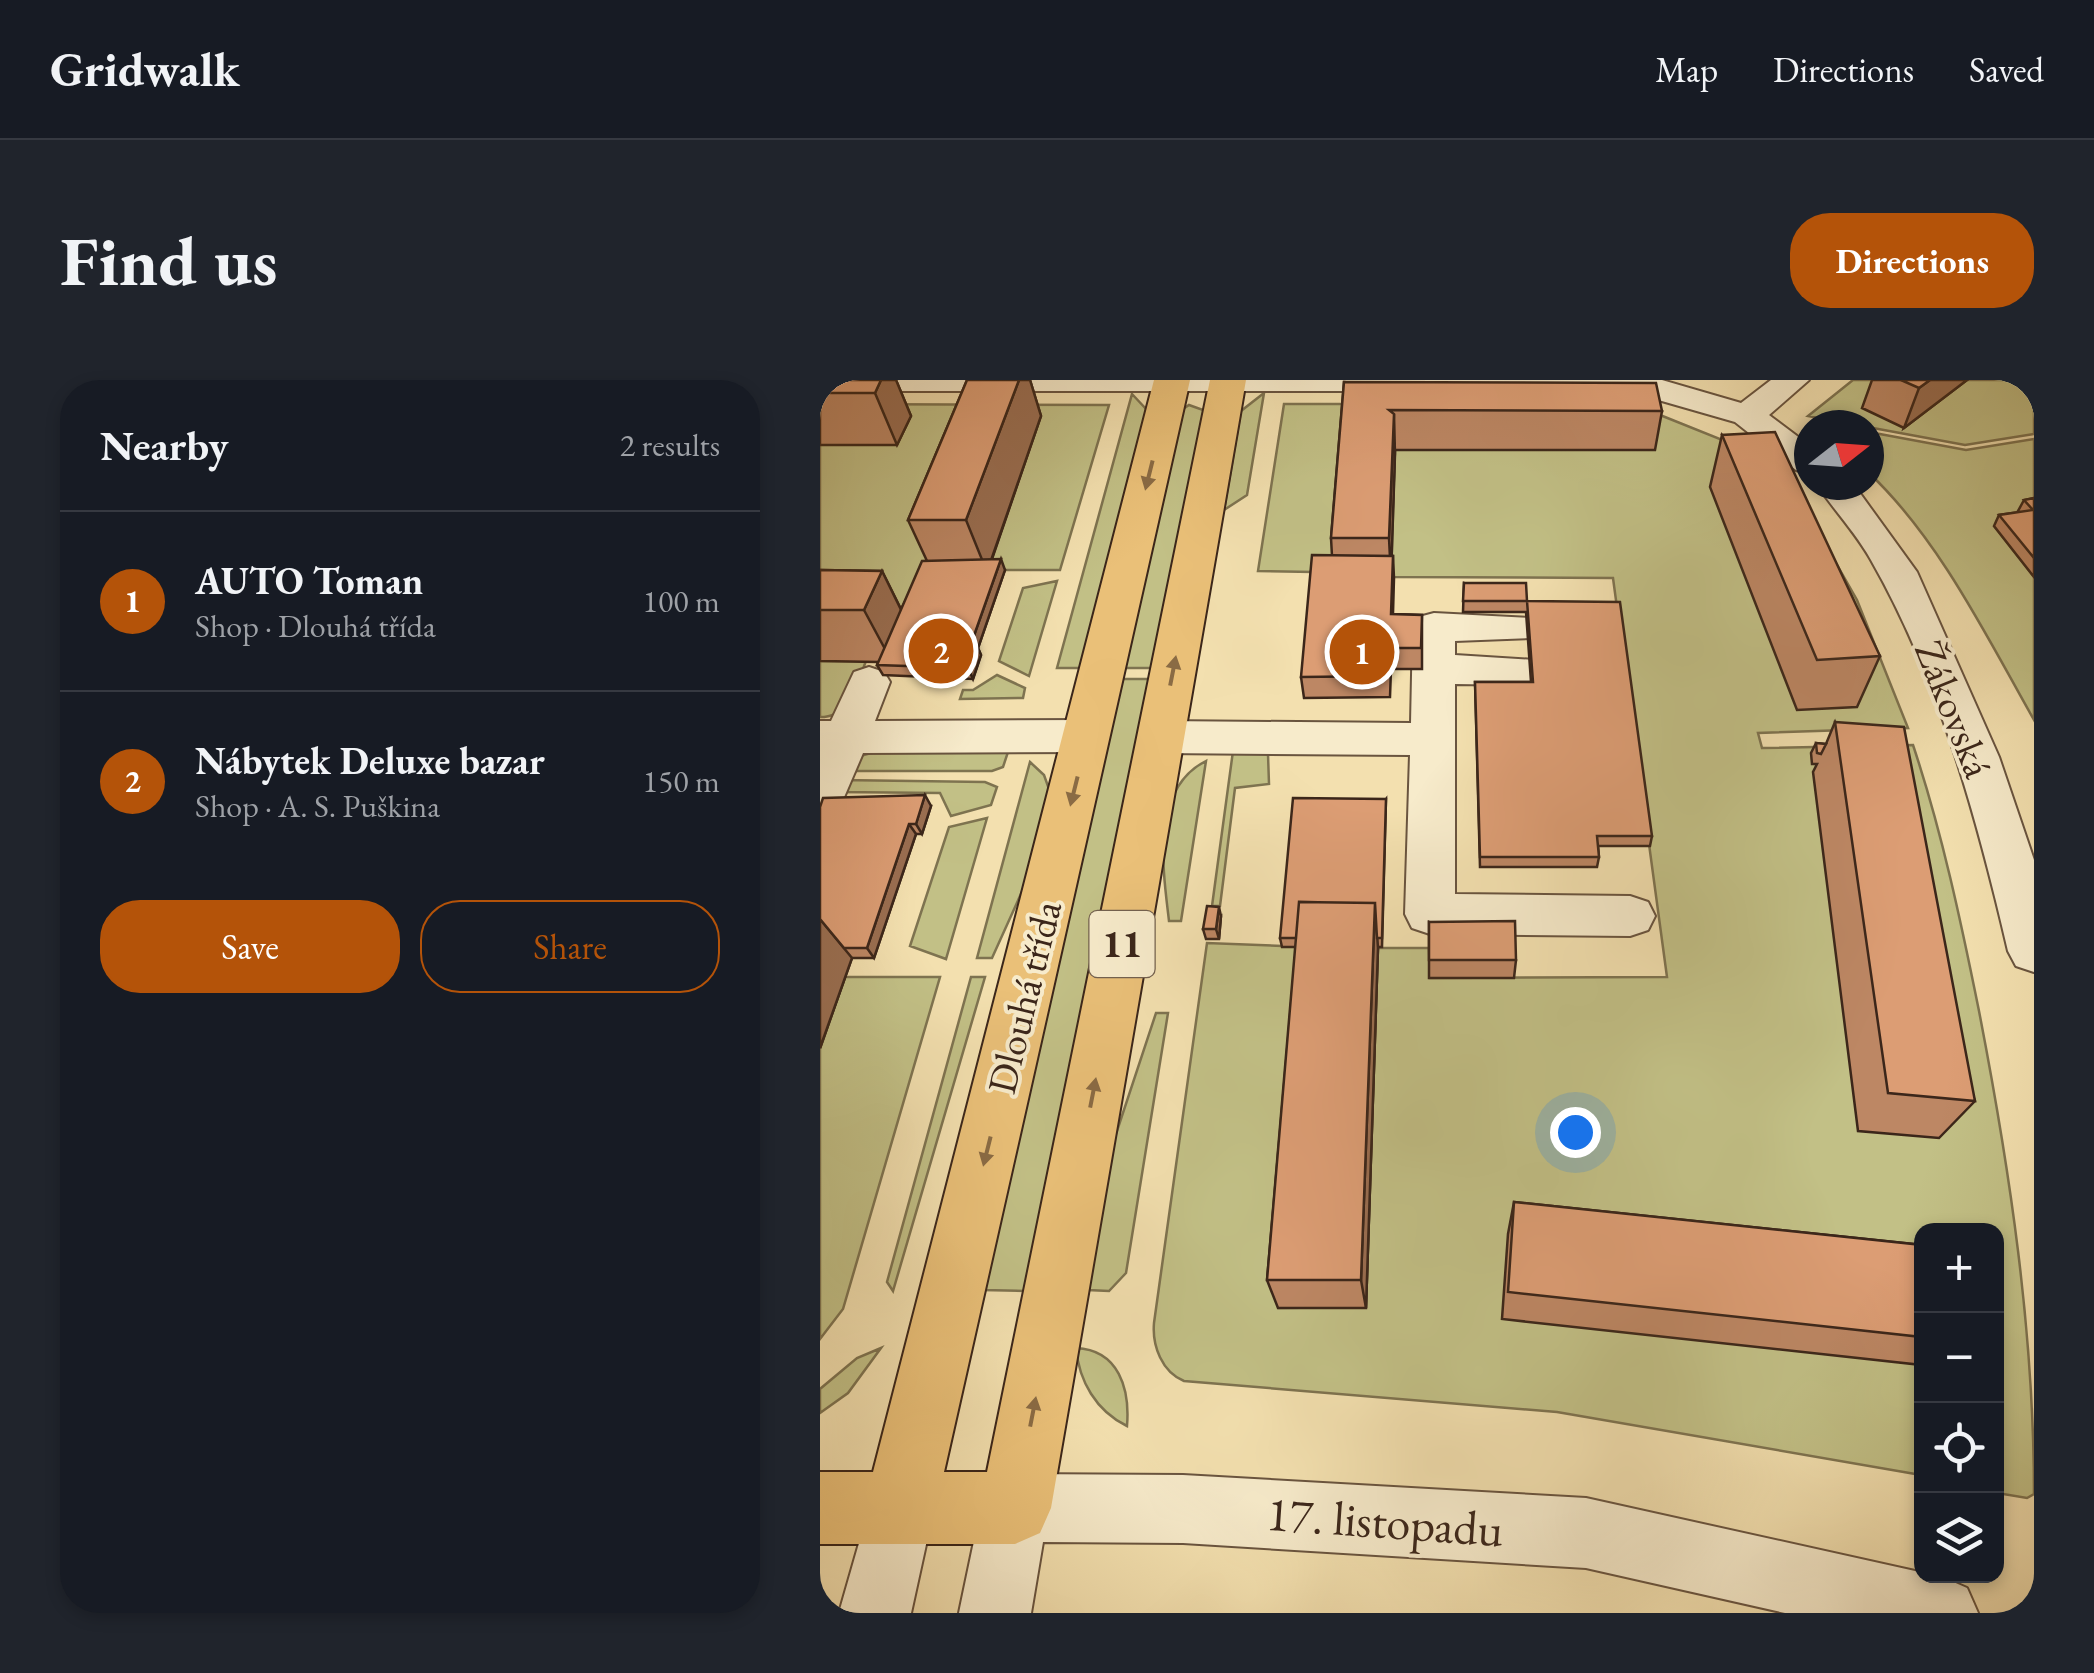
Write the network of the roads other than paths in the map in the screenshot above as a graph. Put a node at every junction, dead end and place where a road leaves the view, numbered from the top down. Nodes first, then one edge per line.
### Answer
1 (1792, 380) edge
2 (820, 381) edge
3 (1172, 381) edge
4 (1227, 381) edge
5 (1747, 415) junction
6 (1794, 451) edge
7 (1846, 500) edge
8 (1520, 649) dead end
9 (869, 682) dead end
10 (1087, 736) junction
11 (834, 737) edge
12 (1161, 737) junction
13 (1432, 739) junction
14 (823, 797) edge
15 (1630, 916) dead end
16 (2034, 951) edge
17 (820, 1508) edge
18 (900, 1508) junction
19 (1015, 1508) junction
20 (875, 1613) edge
21 (995, 1613) edge
22 (1942, 1613) edge

1 - 5 street
2 - 3 street
3 - 4 street
3 -> 10 main road, Dlouhá třída / 11
4 - 5 street
12 -> 4 main road, Dlouhá třída / 11
5 - 6 street
7 - 16 street, Žákovská
8 - 13 street
9 - 11 street
10 - 11 street
10 -> 18 main road, Dlouhá třída / 11
11 - 14 street
12 - 13 street
19 -> 12 main road, Dlouhá třída / 11
13 - 15 street
17 - 18 main road, 17. listopadu
18 - 19 main road, 17. listopadu
18 - 20 street, Dlouhá třída
19 - 21 street, Dlouhá třída
19 - 22 street, 17. listopadu

